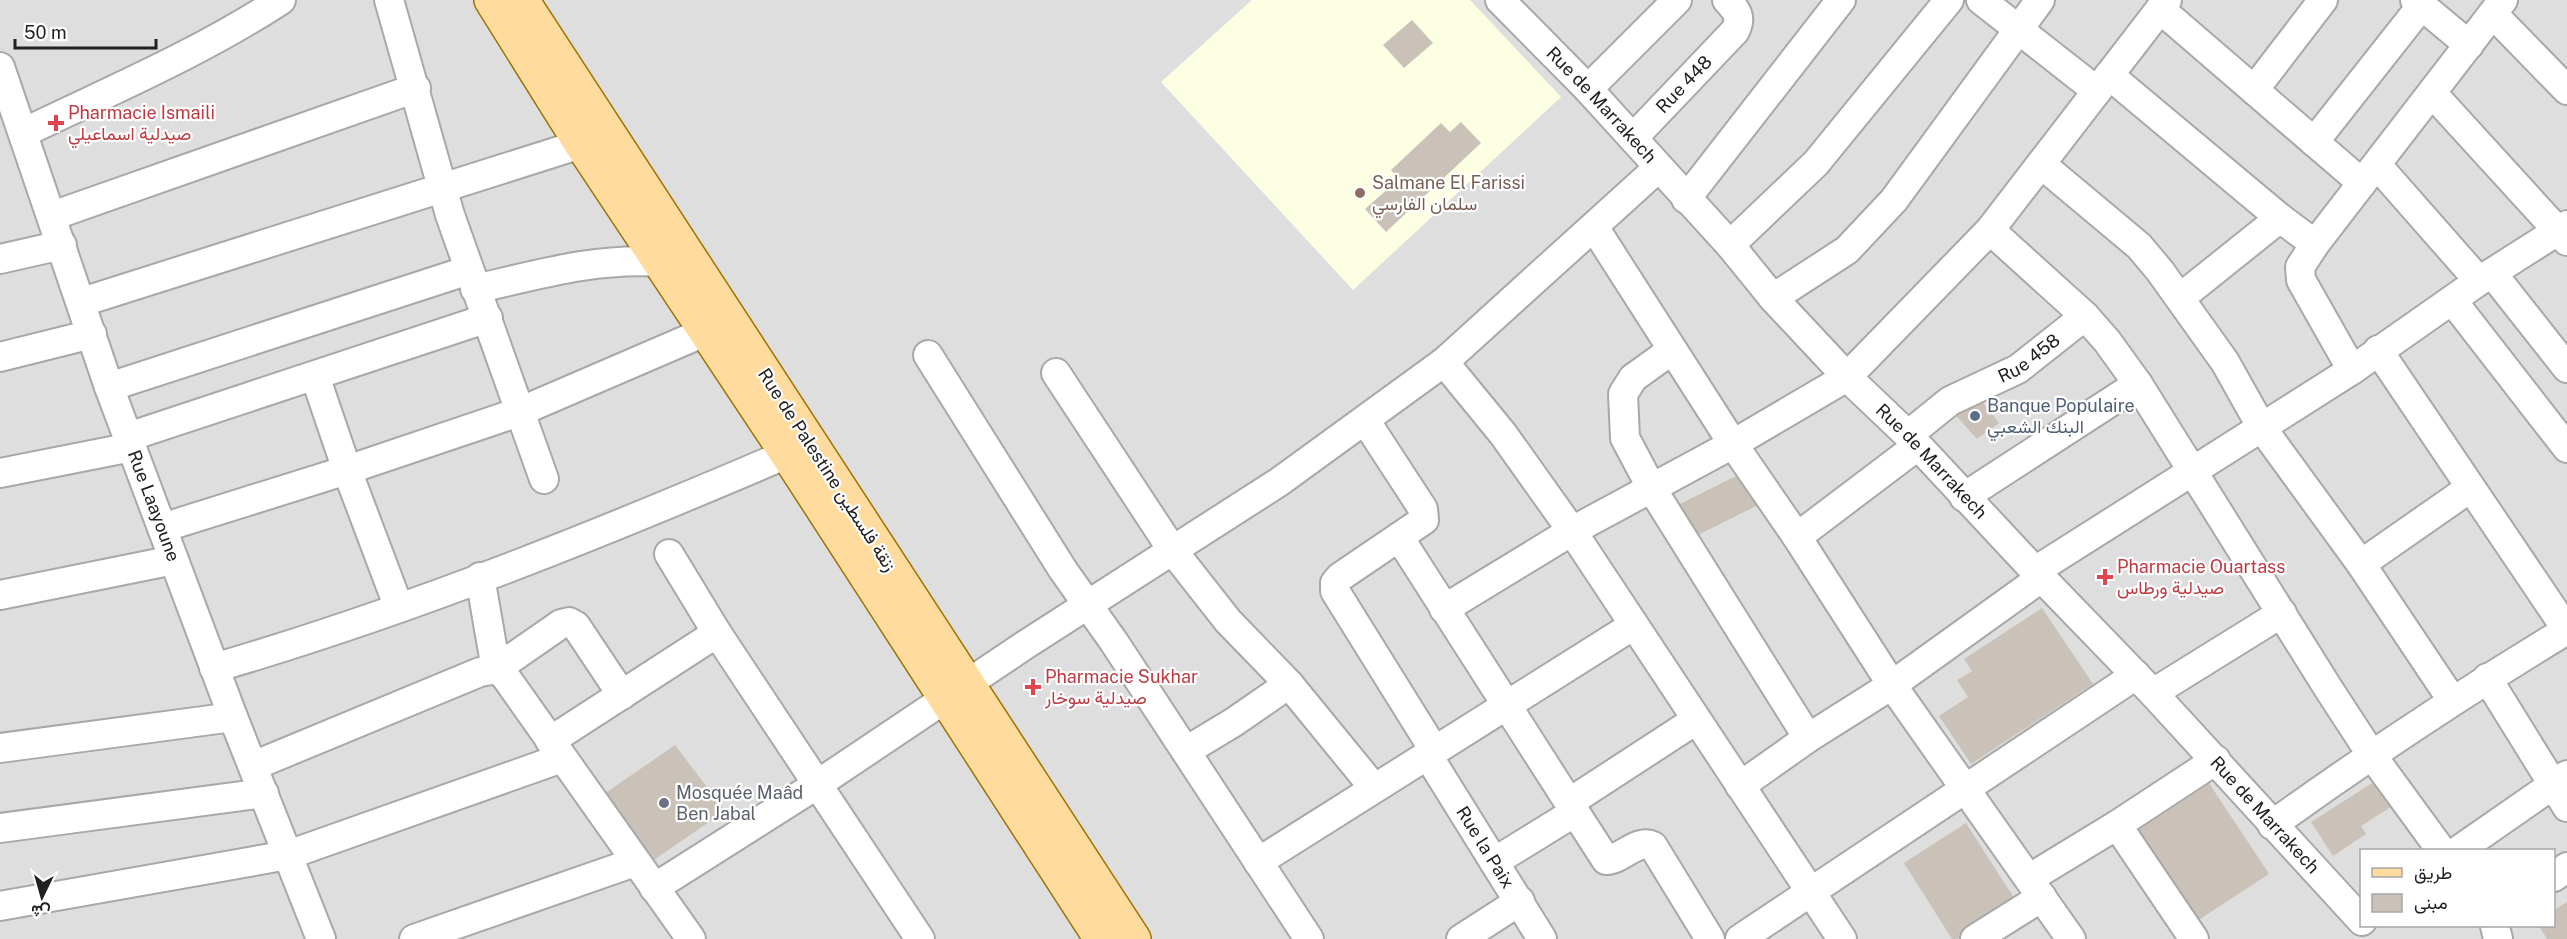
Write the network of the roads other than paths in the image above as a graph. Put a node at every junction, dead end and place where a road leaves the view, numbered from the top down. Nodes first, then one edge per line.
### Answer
1 (281, 0) edge
2 (389, 0) edge
3 (490, 0) edge
4 (522, 0) edge
5 (1500, 0) edge
6 (1677, 0) edge
7 (1727, 0) edge
8 (1841, 0) edge
9 (1949, 0) edge
10 (1981, 0) edge
11 (2040, 0) edge
12 (2323, 0) edge
13 (2418, 3) edge
14 (2163, 4) edge
15 (2498, 7) edge
16 (2017, 30) junction
17 (2469, 45) junction
18 (2, 81) edge
19 (2103, 83) junction
20 (416, 88) junction
21 (1588, 89) junction
22 (2254, 90) junction
23 (2567, 90) edge
24 (2432, 93) junction
25 (23, 133) junction
26 (1633, 138) junction
27 (2314, 142) junction
28 (581, 144) junction
29 (2041, 164) junction
30 (1658, 168) junction
31 (2369, 174) junction
32 (441, 187) junction
33 (1686, 199) junction
34 (52, 216) junction
35 (2280, 218) junction
36 (1594, 227) junction
37 (1990, 230) junction
38 (2564, 232) edge
39 (2315, 244) junction
40 (62, 245) junction
41 (1730, 245) junction
42 (0, 259) edge
43 (661, 262) junction
44 (2486, 277) junction
45 (472, 280) junction
46 (1773, 298) junction
47 (2180, 298) junction
48 (2452, 300) junction
49 (82, 302) junction
50 (2085, 316) junction
51 (488, 318) junction
52 (707, 331) junction
53 (92, 334) junction
54 (1672, 350) junction
55 (2378, 350) junction
56 (928, 355) dead end
57 (0, 357) edge
58 (1444, 362) junction
59 (2567, 368) edge
60 (2352, 370) junction
61 (1056, 373) dead end
62 (315, 376) junction
63 (1847, 377) junction
64 (2138, 384) junction
65 (109, 387) junction
66 (519, 412) junction
67 (1365, 420) junction
68 (2262, 428) junction
69 (1912, 441) junction
70 (130, 442) junction
71 (1733, 444) junction
72 (798, 447) junction
73 (2567, 448) edge
74 (347, 470) junction
75 (2192, 472) junction
76 (0, 473) edge
77 (544, 479) dead end
78 (2470, 488) junction
79 (1652, 489) junction
80 (1964, 497) junction
81 (162, 528) junction
82 (1572, 531) junction
83 (1399, 537) junction
84 (1797, 537) junction
85 (1173, 550) junction
86 (669, 554) dead end
87 (174, 560) junction
88 (2361, 564) junction
89 (2038, 575) junction
90 (480, 577) junction
91 (0, 595) edge
92 (1088, 606) junction
93 (399, 608) junction
94 (1444, 609) junction
95 (2282, 613) junction
96 (1634, 625) junction
97 (2567, 630) edge
98 (717, 633) junction
99 (214, 668) junction
100 (496, 669) junction
101 (2487, 678) junction
102 (1289, 684) junction
103 (2144, 684) junction
104 (1892, 685) junction
105 (956, 691) junction
106 (622, 695) junction
107 (2452, 700) junction
108 (1508, 706) junction
109 (233, 717) junction
110 (1696, 720) junction
111 (1808, 738) junction
112 (0, 748) edge
113 (556, 750) junction
114 (1186, 751) junction
115 (1431, 752) junction
116 (2371, 754) junction
117 (2216, 760) junction
118 (253, 766) junction
119 (818, 784) junction
120 (1740, 786) junction
121 (1374, 788) junction
122 (1966, 788) junction
123 (2563, 789) edge
124 (264, 793) junction
125 (1573, 807) junction
126 (2117, 825) junction
127 (2272, 825) junction
128 (0, 828) edge
129 (2440, 849) edge
130 (2461, 849) edge
131 (288, 855) junction
132 (635, 862) junction
133 (1258, 862) junction
134 (1494, 862) junction
135 (654, 888) junction
136 (2036, 888) junction
137 (1810, 892) junction
138 (1520, 901) junction
139 (0, 906) edge
140 (2360, 920) edge
141 (2367, 927) edge
142 (1297, 935) edge
143 (321, 939) edge
144 (414, 939) edge
145 (691, 939) edge
146 (920, 939) edge
147 (1101, 939) edge
148 (1134, 939) edge
149 (1461, 939) edge
150 (1542, 939) edge
151 (1710, 939) edge
152 (1740, 939) edge
153 (1842, 939) edge
154 (1975, 939) edge
155 (2071, 939) edge
156 (2194, 939) edge
157 (2378, 939) edge

1 - 25 street
2 - 20 street
3 - 28 main road, Rue de Palestine زنقة فلسطين
4 - 72 main road, Rue de Palestine زنقة فلسطين
5 - 21 street, Rue de Marrakech
6 - 21 street
7 - 26 street, Rue 448
8 - 33 street
9 - 41 street
10 - 16 street
11 - 16 street
12 - 22 street
13 - 17 street
13 - 27 street
14 - 19 street
14 - 22 street
15 - 17 street
15 - 23 street
16 - 19 street
16 - 46 street
17 - 24 street
18 - 25 street, Rue Laayoune
19 - 29 street
19 - 35 street
20 - 32 street
20 - 34 street
21 - 26 street, Rue de Marrakech
22 - 27 street
24 - 31 street
24 - 38 street
25 - 34 street, Rue Laayoune
26 - 30 street, Rue de Marrakech
27 - 31 street
28 - 32 street
28 - 43 main road, Rue de Palestine زنقة فلسطين
29 - 37 street
29 - 47 street
30 - 33 street, Rue de Marrakech
30 - 36 street
31 - 39 street
31 - 44 street
32 - 45 street
32 - 49 street
33 - 41 street, Rue de Marrakech
34 - 40 street, Rue Laayoune
35 - 39 street
35 - 47 street
36 - 54 street
36 - 58 street
37 - 50 street
37 - 63 street
38 - 44 street
39 - 60 street
40 - 42 street
40 - 49 street, Rue Laayoune
41 - 46 street, Rue de Marrakech
43 - 45 street
43 - 52 main road, Rue de Palestine زنقة فلسطين
44 - 48 street
44 - 59 street
45 - 51 street
45 - 65 street
46 - 63 street, Rue de Marrakech
47 - 68 street
48 - 55 street
48 - 73 street
49 - 53 street, Rue Laayoune
50 - 64 street
50 - 69 street, Rue 458
51 - 62 street
51 - 66 street
52 - 66 street
52 - 72 main road, Rue de Palestine زنقة فلسطين
53 - 57 street
53 - 65 street, Rue Laayoune
54 - 71 street
54 - 79 street
55 - 60 street
55 - 78 street
56 - 92 street
58 - 67 street
58 - 82 street
60 - 68 street
61 - 85 street
62 - 70 street
62 - 74 street
63 - 69 street, Rue de Marrakech
63 - 71 street
64 - 75 street
64 - 80 street
65 - 70 street, Rue Laayoune
66 - 74 street
66 - 77 street
67 - 83 street
67 - 85 street
68 - 75 street
68 - 88 street
69 - 80 street, Rue de Marrakech
69 - 84 street, Rue 458
70 - 76 street
70 - 81 street, Rue Laayoune
71 - 79 street
71 - 84 street
72 - 90 street
72 - 105 main road, Rue de Palestine زنقة فلسطين
74 - 81 street
74 - 93 street
75 - 89 street
75 - 95 street
78 - 88 street
78 - 97 street
79 - 82 street
79 - 111 street
80 - 89 street, Rue de Marrakech
81 - 87 street, Rue Laayoune
82 - 94 street
82 - 96 street
83 - 94 street
83 - 115 street, Rue la Paix
84 - 104 street
85 - 92 street
85 - 102 street
86 - 98 street
87 - 91 street
87 - 99 street, Rue Laayoune
88 - 107 street
89 - 103 street, Rue de Marrakech
89 - 104 street
90 - 93 street
90 - 100 street
92 - 105 street
92 - 114 street
93 - 99 street
94 - 108 street
95 - 103 street
95 - 116 street
96 - 108 street
96 - 110 street
97 - 101 street
98 - 106 street
98 - 119 street
99 - 109 street, Rue Laayoune
100 - 106 street
100 - 113 street
100 - 118 street
101 - 107 street
101 - 123 street
102 - 114 street
102 - 121 street
103 - 117 street, Rue de Marrakech
103 - 122 street
104 - 111 street
104 - 122 street
105 - 119 street
105 - 147 main road, Rue de Palestine زنقة فلسطين
105 - 148 main road, Rue de Palestine زنقة فلسطين
106 - 113 street
107 - 116 street
108 - 115 street
108 - 125 street
109 - 112 street
109 - 118 street, Rue Laayoune
110 - 120 street
110 - 125 street
111 - 120 street
113 - 131 street
113 - 132 street
114 - 133 street
115 - 121 street
115 - 134 street, Rue la Paix
116 - 127 street
116 - 129 street
117 - 126 street
117 - 127 street, Rue de Marrakech
118 - 124 street, Rue Laayoune
119 - 135 street
119 - 146 street
120 - 137 street
121 - 133 street
122 - 136 street
122 - 137 street
123 - 130 street
124 - 128 street
124 - 131 street, Rue Laayoune
125 - 134 street
125 - 151 street
126 - 136 street
126 - 156 street
127 - 140 street, Rue de Marrakech
131 - 139 street
131 - 143 street, Rue Laayoune
132 - 135 street
132 - 144 street
133 - 142 street
134 - 138 street, Rue la Paix
135 - 145 street
136 - 154 street
136 - 155 street
137 - 152 street
137 - 153 street
138 - 149 street
138 - 150 street, Rue la Paix
141 - 157 street

